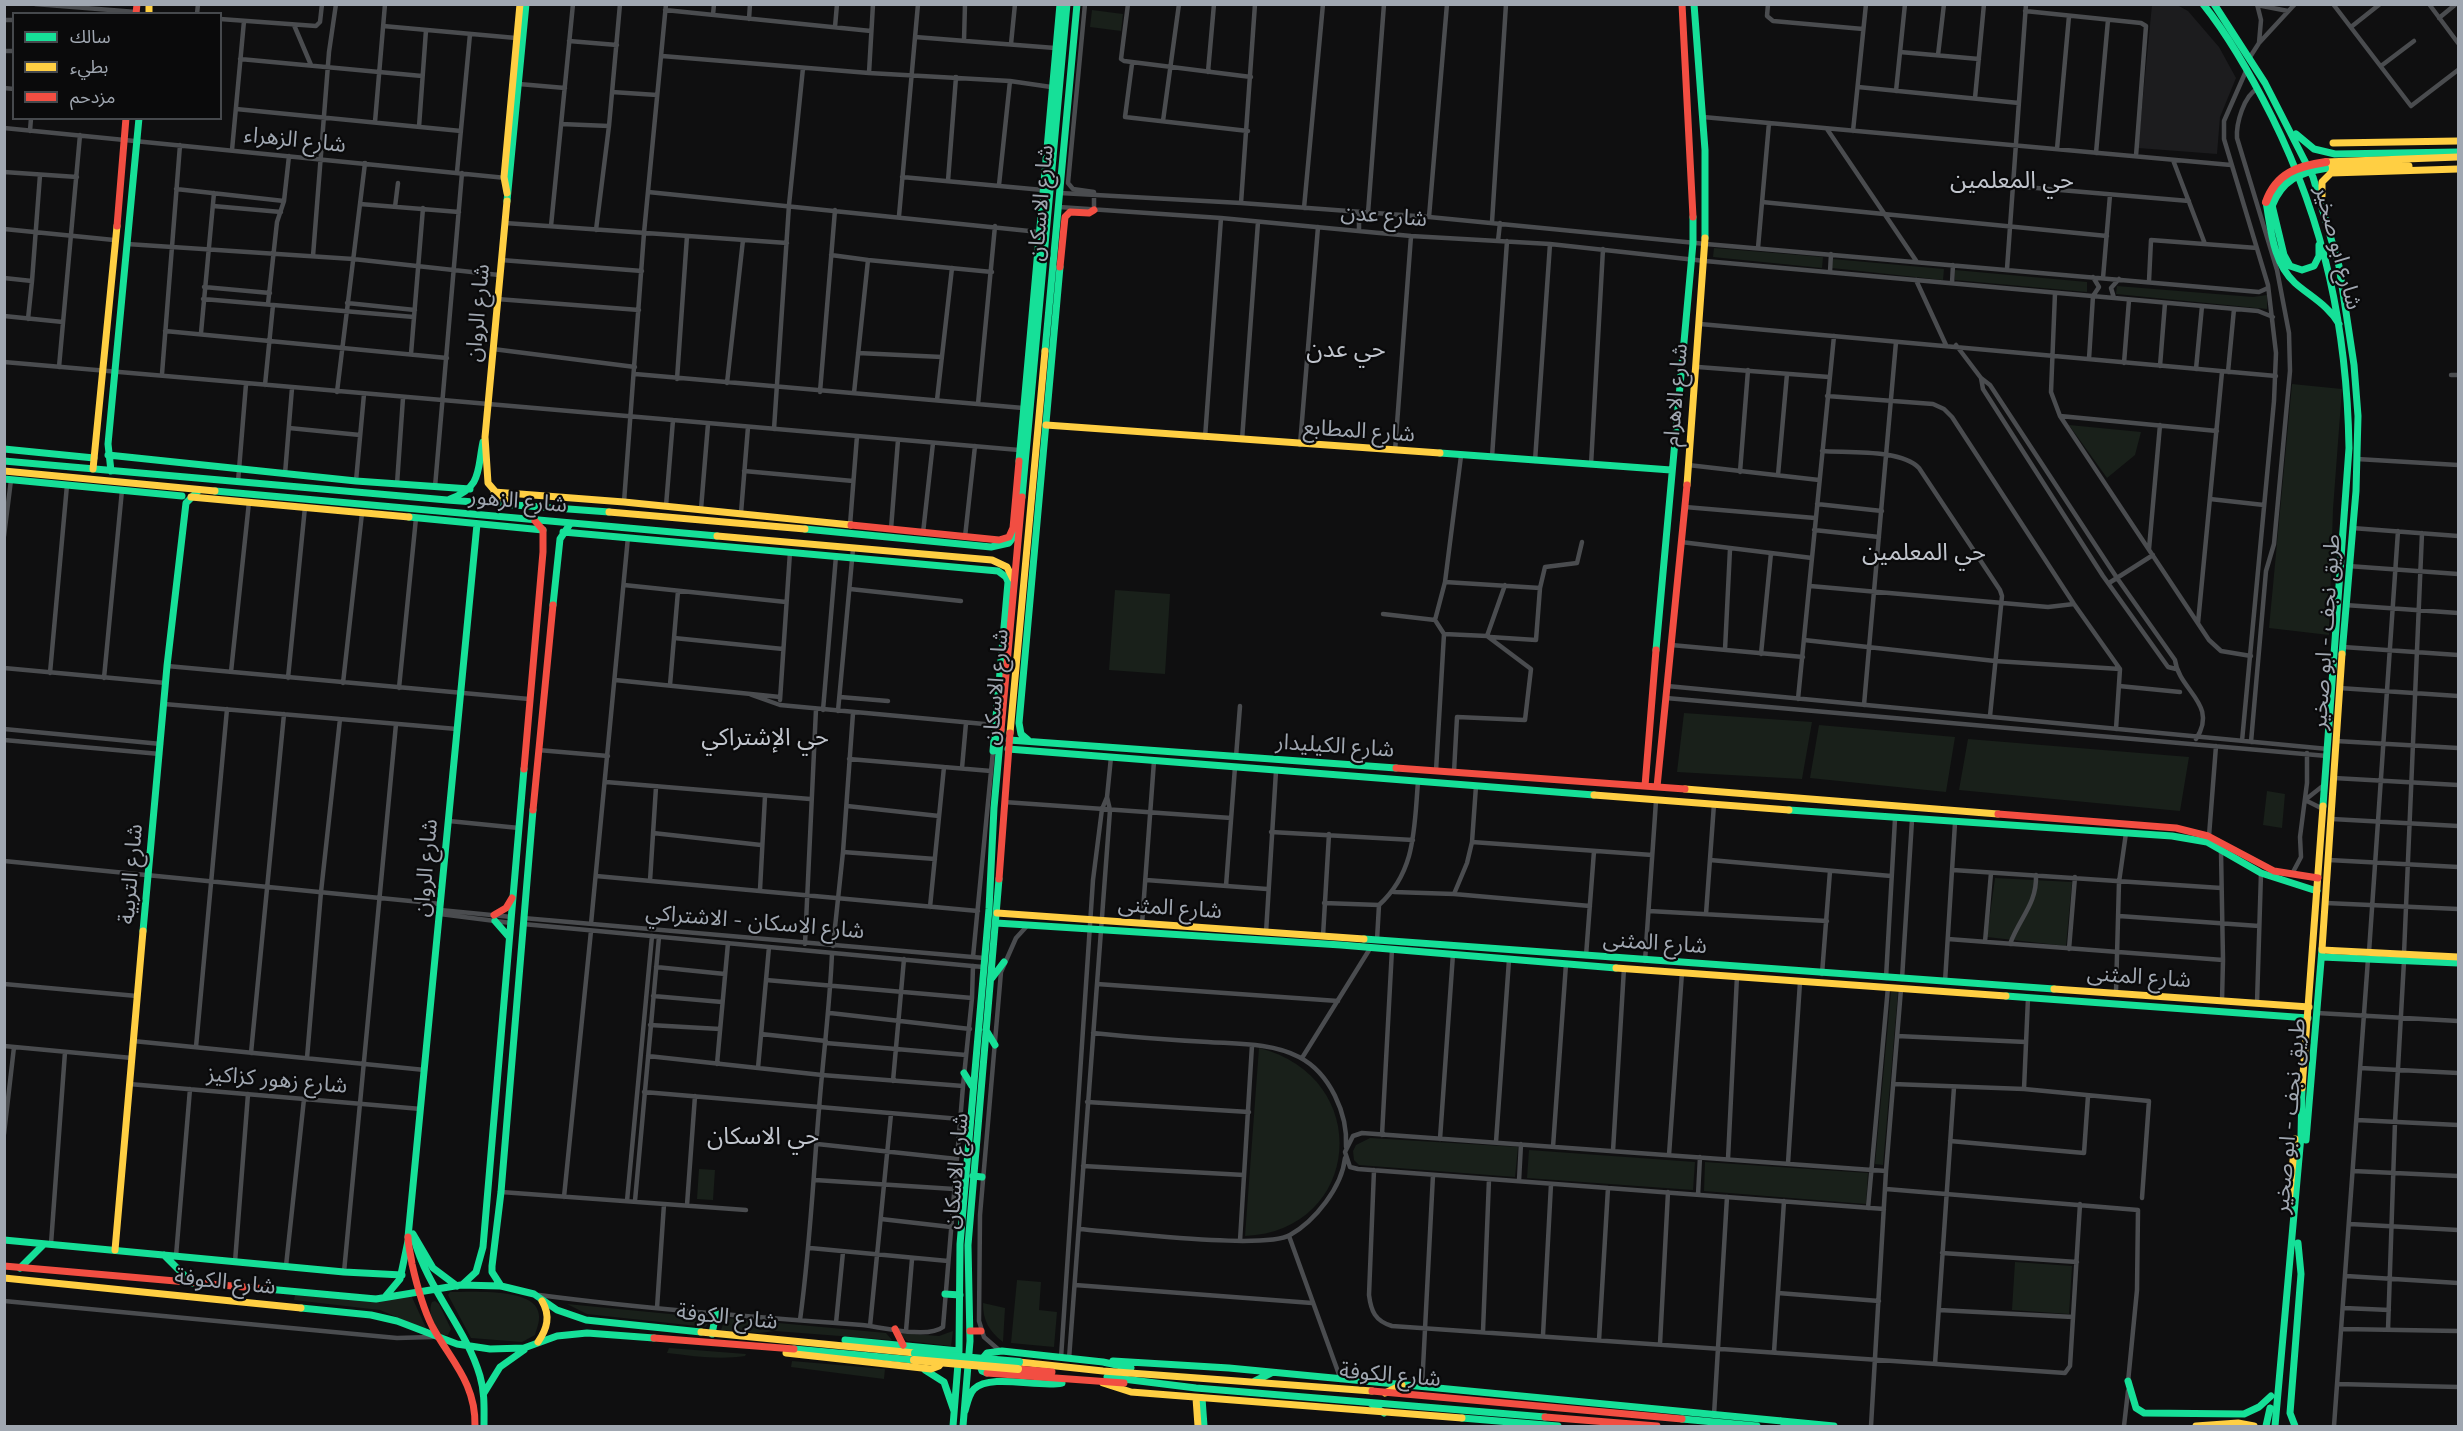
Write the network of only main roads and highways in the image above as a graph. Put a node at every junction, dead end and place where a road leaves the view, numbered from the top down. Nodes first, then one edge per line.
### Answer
1 (520, 4) edge
2 (526, 4) edge
3 (1060, 4) edge
4 (1066, 4) edge
5 (1077, 4) edge
6 (1682, 4) edge
7 (1694, 4) edge
8 (2203, 4) edge
9 (2214, 4) edge
10 (1062, 21) junction
11 (1696, 37) junction
12 (1684, 38) junction
13 (1684, 50) junction
14 (1698, 50) junction
15 (2284, 119) junction
16 (126, 120) edge
17 (139, 120) edge
18 (2458, 141) edge
19 (2332, 143) dead end
20 (2458, 155) edge
21 (2419, 162) junction
22 (2458, 167) edge
23 (508, 178) junction
24 (1045, 193) junction
25 (2269, 203) junction
26 (2310, 206) junction
27 (1094, 210) road end
28 (2325, 216) junction
29 (1039, 260) junction
30 (112, 263) junction
31 (124, 265) junction
32 (1053, 308) junction
33 (2342, 330) junction
34 (1032, 341) junction
35 (105, 359) junction
36 (116, 359) junction
37 (1032, 381) junction
38 (1043, 382) junction
39 (2349, 390) joint
40 (1030, 402) junction
41 (1041, 403) junction
42 (1679, 408) junction
43 (1692, 410) junction
44 (1677, 423) junction
45 (1691, 424) junction
46 (1046, 425) junction
47 (1024, 430) junction
48 (485, 437) junction
49 (4, 449) edge
50 (35, 452) junction
51 (108, 455) junction
52 (94, 458) junction
53 (4, 461) edge
54 (34, 464) junction
55 (93, 469) junction
56 (1671, 470) junction
57 (2347, 470) junction
58 (2357, 470) junction
59 (4, 471) edge
60 (111, 471) junction
61 (32, 478) junction
62 (8, 479) edge
63 (1038, 479) junction
64 (378, 483) junction
65 (281, 486) junction
66 (172, 487) junction
67 (299, 488) junction
68 (470, 489) junction
69 (199, 490) junction
70 (2345, 490) junction
71 (2356, 490) junction
72 (494, 492) junction
73 (378, 495) junction
74 (282, 497) junction
75 (187, 498) junction
76 (299, 499) junction
77 (447, 500) junction
78 (606, 500) junction
79 (1018, 502) junction
80 (644, 504) junction
81 (518, 505) junction
82 (606, 511) junction
83 (643, 514) junction
84 (440, 516) junction
85 (685, 517) junction
86 (713, 520) junction
87 (535, 521) junction
88 (783, 523) junction
89 (477, 524) junction
90 (570, 524) junction
91 (543, 530) junction
92 (871, 531) junction
93 (1018, 531) junction
94 (563, 532) junction
95 (684, 533) junction
96 (712, 536) junction
97 (945, 544) junction
98 (853, 553) junction
99 (928, 555) junction
100 (541, 575) junction
101 (556, 576) junction
102 (1015, 585) junction
103 (1661, 591) junction
104 (1677, 591) junction
105 (1660, 604) junction
106 (1675, 606) junction
107 (1008, 622) junction
108 (1021, 664) junction
109 (1649, 735) junction
110 (1663, 737) junction
111 (1009, 740) junction
112 (1029, 741) junction
113 (1008, 749) junction
114 (996, 751) junction
115 (1029, 751) junction
116 (1348, 765) junction
117 (1418, 769) junction
118 (1348, 776) junction
119 (1379, 778) junction
120 (1645, 786) junction
121 (1658, 787) junction
122 (1978, 814) junction
123 (2033, 818) junction
124 (1979, 824) junction
125 (2004, 825) junction
126 (2208, 839) junction
127 (2220, 847) junction
128 (516, 866) junction
129 (527, 867) junction
130 (2318, 878) junction
131 (2317, 891) junction
132 (513, 895) junction
133 (997, 913) junction
134 (996, 923) junction
135 (510, 941) junction
136 (1341, 941) junction
137 (1352, 942) junction
138 (1532, 951) junction
139 (1546, 952) junction
140 (2322, 954) junction
141 (2404, 957) junction
142 (2458, 957) edge
143 (1532, 961) junction
144 (1004, 962) road end
145 (1546, 962) junction
146 (2458, 963) edge
147 (991, 980) junction
148 (2004, 985) junction
149 (2026, 987) junction
150 (2006, 997) junction
151 (2026, 998) junction
152 (2309, 1007) junction
153 (2308, 1018) junction
154 (986, 1029) junction
155 (994, 1045) road end
156 (964, 1073) road end
157 (972, 1086) junction
158 (497, 1100) junction
159 (507, 1100) junction
160 (2301, 1113) junction
161 (973, 1176) junction
162 (982, 1176) road end
163 (965, 1224) junction
164 (410, 1238) junction
165 (4, 1240) edge
166 (2298, 1243) junction
167 (48, 1244) junction
168 (964, 1244) junction
169 (115, 1250) junction
170 (164, 1255) junction
171 (4, 1266) edge
172 (20, 1268) junction
173 (402, 1275) junction
174 (4, 1278) edge
175 (192, 1283) junction
176 (459, 1286) junction
177 (501, 1286) junction
178 (434, 1288) junction
179 (417, 1291) junction
180 (945, 1294) road end
181 (960, 1294) junction
182 (537, 1296) junction
183 (383, 1299) junction
184 (716, 1313) road end
185 (895, 1329) road end
186 (970, 1331) junction
187 (981, 1331) road end
188 (712, 1334) junction
189 (436, 1337) junction
190 (757, 1342) junction
191 (534, 1344) junction
192 (903, 1345) junction
193 (465, 1346) junction
194 (942, 1349) junction
195 (959, 1351) junction
196 (969, 1351) junction
197 (470, 1354) junction
198 (455, 1362) junction
199 (1103, 1362) junction
200 (1019, 1366) junction
201 (920, 1368) junction
202 (958, 1372) junction
203 (1142, 1372) junction
204 (968, 1373) junction
205 (1271, 1373) junction
206 (1067, 1380) junction
207 (1255, 1381) junction
208 (2128, 1381) road end
209 (1142, 1382) junction
210 (1103, 1383) junction
211 (1402, 1385) junction
212 (484, 1393) junction
213 (1385, 1393) junction
214 (2271, 1396) junction
215 (1199, 1398) junction
216 (1368, 1401) junction
217 (954, 1411) junction
218 (965, 1411) junction
219 (1384, 1413) junction
220 (1647, 1413) junction
221 (1781, 1421) junction
222 (1483, 1423) edge
223 (475, 1426) edge
224 (484, 1426) edge
225 (953, 1426) edge
226 (963, 1426) edge
227 (1198, 1426) edge
228 (1204, 1426) edge
229 (1558, 1426) edge
230 (1643, 1426) edge
231 (1657, 1426) edge
232 (1757, 1426) edge
233 (1789, 1426) edge
234 (1834, 1426) edge
235 (2196, 1426) edge
236 (2254, 1426) edge
237 (2266, 1426) edge
238 (2275, 1426) edge
239 (2281, 1426) edge
240 (2295, 1426) edge

1 - 23 main road, شارع الروان
2 - 23 main road, شارع الروان
3 - 10 main road
4 - 10 main road, شارع الاسكان
5 - 32 main road, شارع الاسكان
6 - 12 main road, شارع الاهرام
7 - 11 main road, شارع الاهرام
8 - 26 main road, شارع ابو صخير
9 - 15 main road, طريق نجف - ابو صخير
10 - 24 main road, شارع الاسكان
10 - 24 main road
11 - 12 main road
11 - 14 main road, شارع الاهرام
12 - 13 main road, شارع الاهرام
13 - 14 main road
13 - 42 main road, شارع الاهرام
14 - 43 main road, شارع الاهرام
15 - 20 main road
15 - 28 main road, طريق نجف - ابو صخير
16 - 30 main road
17 - 31 main road
18 - 19 main road
20 - 21 main road
21 - 22 main road
21 - 25 main road, bridge
22 - 28 main road
23 - 48 main road, شارع الروان
24 - 29 main road, شارع الاسكان
24 - 29 main road
25 - 26 main road
25 - 33 main road
26 - 33 main road, شارع ابو صخير
27 - 32 main road
28 - 58 main road, طريق نجف - ابو صخير
29 - 34 main road, شارع الاسكان
30 - 31 main road
30 - 35 main road
31 - 36 main road
32 - 38 main road, شارع الاسكان
32 - 46 main road
33 - 39 main road, شارع ابو صخير
34 - 37 main road, شارع الاسكان
34 - 47 main road
35 - 36 main road
35 - 52 main road
36 - 51 main road
37 - 38 main road
37 - 40 main road, شارع الاسكان
38 - 41 main road, شارع الاسكان
39 - 57 main road, طريق نجف - ابو صخير
40 - 41 main road
40 - 47 main road, شارع الاسكان
41 - 63 main road, شارع الاسكان
42 - 43 main road
42 - 44 main road, شارع الاهرام
43 - 45 main road, شارع الاهرام
44 - 45 main road
44 - 56 main road, شارع الاهرام
45 - 104 main road, شارع الاهرام
46 - 56 main road, شارع المطابع
46 - 63 main road
47 - 79 main road, شارع الاسكان
47 - 79 main road
48 - 68 main road, شارع الروان
48 - 72 main road, شارع الروان
49 - 50 main road
50 - 52 main road
50 - 54 main road
51 - 60 main road
51 - 64 main road
52 - 55 main road
53 - 54 main road, شارع الزهور
54 - 55 main road, شارع الزهور
55 - 60 main road, شارع الزهور
56 - 103 main road, شارع الاهرام
57 - 58 main road
57 - 70 main road, طريق نجف - ابو صخير
58 - 71 main road, طريق نجف - ابو صخير
59 - 61 main road, شارع الزهور
60 - 65 main road, شارع الزهور
61 - 62 main road
61 - 66 main road, شارع الزهور
61 - 75 main road
63 - 108 main road, شارع الاسكان
64 - 68 main road
64 - 73 main road
65 - 67 main road, شارع الزهور
65 - 74 main road
66 - 69 main road, شارع الزهور
66 - 75 main road
67 - 73 main road, شارع الزهور
67 - 76 main road
68 - 77 main road
69 - 74 main road, شارع الزهور
69 - 75 main road
70 - 71 main road
70 - 130 main road, طريق نجف - ابو صخير
71 - 140 main road, طريق نجف - ابو صخير
72 - 78 main road
72 - 81 main road
73 - 77 main road, شارع الزهور
74 - 76 main road, شارع الزهور
75 - 84 main road
75 - 169 main road, شارع التربية
76 - 84 main road, شارع الزهور
77 - 81 main road, شارع الزهور
78 - 80 main road
78 - 82 main road
79 - 92 main road
79 - 93 main road, شارع الاسكان
80 - 83 main road
80 - 88 main road
81 - 82 main road, شارع الزهور
82 - 83 main road, شارع الزهور
83 - 85 main road, شارع الزهور
84 - 87 main road, شارع الزهور
84 - 89 main road
85 - 86 main road, شارع الزهور
85 - 95 main road
86 - 88 main road, شارع الزهور
86 - 96 main road
87 - 90 main road, شارع الزهور
87 - 91 main road
88 - 92 main road, شارع الزهور
88 - 92 main road
89 - 91 main road
89 - 164 main road, شارع الروان
90 - 94 main road
90 - 95 main road, شارع الزهور
91 - 100 main road
92 - 97 main road, شارع الزهور
93 - 97 main road, شارع الزهور
93 - 102 main road, شارع الاسكان
94 - 98 main road
94 - 101 main road
95 - 96 main road, شارع الزهور
96 - 98 main road, شارع الزهور
97 - 99 main road
98 - 99 main road, شارع الزهور
98 - 107 main road
99 - 102 main road, شارع الزهور
100 - 101 main road
100 - 128 main road
101 - 129 main road
102 - 107 main road, شارع الاسكان
103 - 104 main road
103 - 105 main road, شارع الاهرام
104 - 106 main road, شارع الاهرام
105 - 106 main road
105 - 109 main road, شارع الاهرام
106 - 110 main road, شارع الاهرام
107 - 114 main road, شارع الاسكان
107 - 114 main road
108 - 111 main road, شارع الاسكان
108 - 112 main road
109 - 110 main road
109 - 120 main road, شارع الاهرام
110 - 121 main road, شارع الاهرام
111 - 112 main road, شارع الكيليدار
111 - 113 main road, شارع الاسكان
112 - 115 main road
112 - 116 main road, شارع الكيليدار
113 - 115 main road, شارع الكيليدار
113 - 133 main road, شارع الاسكان
114 - 157 main road, شارع الاسكان
115 - 118 main road, شارع الكيليدار
116 - 117 main road, شارع الكيليدار
116 - 118 main road
117 - 119 main road
117 - 120 main road, شارع الكيليدار
118 - 119 main road, شارع الكيليدار
119 - 124 main road, شارع الكيليدار
120 - 121 main road, شارع الكيليدار
121 - 122 main road, شارع الكيليدار
122 - 123 main road, شارع الكيليدار
122 - 124 main road
123 - 125 main road
123 - 126 main road
124 - 125 main road, شارع الكيليدار
125 - 126 main road
126 - 127 main road
127 - 130 main road
127 - 131 main road
128 - 129 main road
128 - 132 main road
129 - 159 main road
130 - 131 main road, طريق نجف - ابو صخير
131 - 152 main road, طريق نجف - ابو صخير
132 - 135 main road
132 - 135 main road
133 - 134 main road, شارع الاسكان
133 - 136 main road, شارع المثنى
134 - 136 main road, شارع المثنى
134 - 147 main road, شارع الاسكان
135 - 158 main road
136 - 137 main road, شارع المثنى
137 - 138 main road, شارع المثنى
137 - 143 main road, شارع المثنى
138 - 139 main road, شارع المثنى
138 - 143 main road
139 - 145 main road
139 - 148 main road, شارع المثنى
140 - 141 main road
140 - 166 main road, طريق نجف - ابو صخير
141 - 142 main road
141 - 146 main road
143 - 145 main road, شارع المثنى
144 - 147 main road
145 - 150 main road, شارع المثنى
147 - 154 main road, شارع الاسكان
148 - 149 main road, شارع المثنى
148 - 150 main road
149 - 151 main road
149 - 152 main road, شارع المثنى
150 - 151 main road, شارع المثنى
151 - 153 main road, شارع المثنى
152 - 153 main road, طريق نجف - ابو صخير
153 - 160 main road, طريق نجف - ابو صخير
154 - 155 main road
154 - 161 main road, شارع الاسكان
156 - 157 main road
157 - 163 main road, شارع الاسكان
158 - 159 main road
158 - 176 main road
159 - 177 main road
160 - 214 main road
160 - 238 main road, طريق نجف - ابو صخير
161 - 162 main road
161 - 163 main road, شارع الاسكان
163 - 168 main road, شارع الاسكان
164 - 173 main road
164 - 176 main road
164 - 178 main road, شارع الروان
164 - 179 main road, شارع الروان
165 - 167 main road
166 - 239 main road, طريق نجف - ابو صخير
166 - 240 main road
167 - 169 main road
167 - 172 main road
168 - 181 main road, شارع الاسكان
168 - 186 main road, شارع الاسكان
169 - 170 main road
170 - 173 main road
170 - 175 main road
171 - 172 main road, شارع الكوفة
172 - 175 main road, شارع الكوفة
173 - 183 main road
174 - 189 main road, شارع الكوفة
175 - 183 main road, شارع الكوفة
176 - 177 main road, شارع الكوفة
176 - 178 main road, شارع الكوفة
177 - 182 main road, شارع الكوفة
178 - 179 main road, شارع الكوفة
178 - 193 main road, شارع الروان
179 - 183 main road, شارع الكوفة
179 - 189 main road, شارع الروان
180 - 181 main road
181 - 195 main road, شارع الاسكان
182 - 188 main road, شارع الكوفة
182 - 191 main road
184 - 188 main road
185 - 192 main road
186 - 187 main road
186 - 196 main road, شارع الاسكان
188 - 190 main road, شارع الكوفة
189 - 193 main road, شارع الكوفة
189 - 198 main road, شارع الروان
190 - 191 main road, شارع الكوفة
190 - 192 main road
190 - 200 main road, شارع الكوفة, bridge
190 - 201 main road
191 - 193 main road, شارع الكوفة
191 - 212 main road
192 - 194 main road
193 - 197 main road, شارع الروان
194 - 195 main road
194 - 201 main road
195 - 196 main road
195 - 202 main road, شارع الاسكان
196 - 204 main road, شارع الاسكان
197 - 198 main road
197 - 212 main road, شارع الروان
198 - 223 main road, شارع الروان
199 - 203 main road
199 - 205 main road
199 - 206 main road
200 - 203 main road, شارع الكوفة
200 - 209 main road, شارع الكوفة
201 - 217 main road
202 - 204 main road
202 - 217 main road, شارع الاسكان
203 - 207 main road, شارع الكوفة
204 - 218 main road, شارع الاسكان
205 - 207 main road
205 - 211 main road
206 - 210 main road
206 - 218 main road
207 - 213 main road, شارع الكوفة
208 - 214 main road
209 - 210 main road
209 - 216 main road, شارع الكوفة
210 - 215 main road
211 - 213 main road
211 - 220 main road
212 - 224 main road
213 - 220 main road, شارع الكوفة
214 - 237 main road
215 - 219 main road
215 - 227 main road
215 - 228 main road
216 - 219 main road
216 - 230 main road, شارع الكوفة
217 - 225 main road, شارع الاسكان
218 - 226 main road, شارع الاسكان
219 - 222 main road
220 - 221 main road
220 - 232 main road, شارع الكوفة
221 - 233 main road
221 - 234 main road
222 - 229 main road
230 - 231 main road, شارع الكوفة
235 - 236 main road

